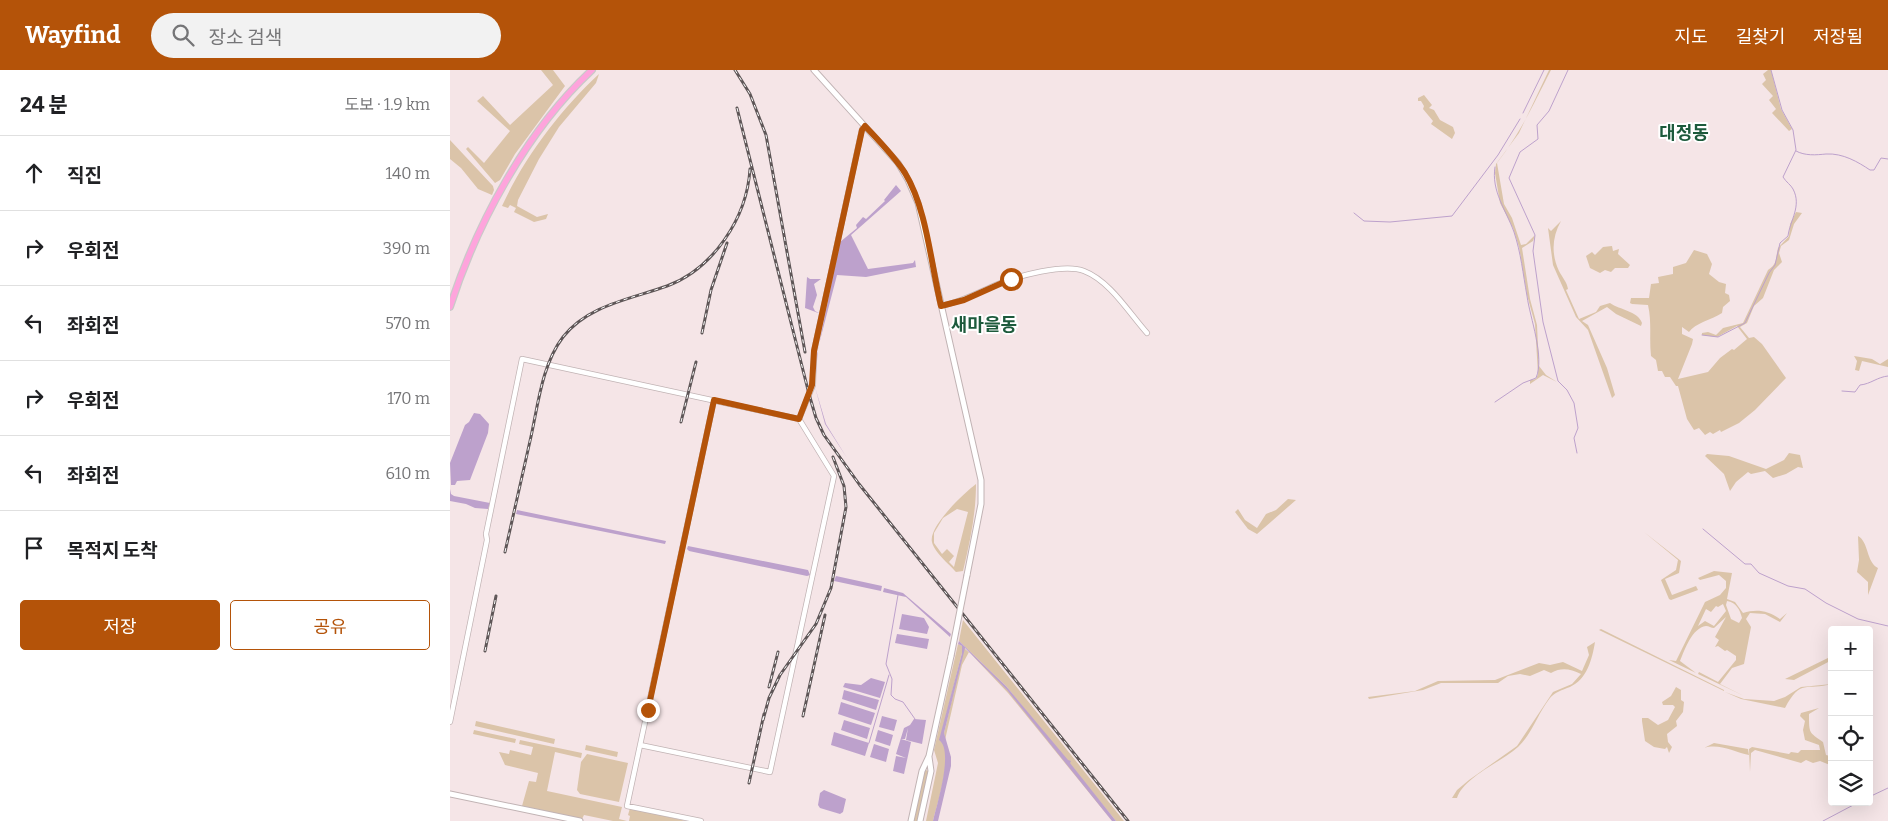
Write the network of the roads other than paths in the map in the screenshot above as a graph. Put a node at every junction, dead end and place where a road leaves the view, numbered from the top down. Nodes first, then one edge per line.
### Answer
1 (592, 70) edge
2 (814, 70) edge
3 (865, 126) junction
4 (941, 306) junction
5 (450, 307) edge
6 (1147, 333) dead end
7 (714, 400) junction
8 (799, 419) junction
9 (450, 722) edge
10 (640, 745) junction
11 (929, 756) junction
12 (450, 794) edge
13 (580, 821) edge
14 (701, 821) edge
15 (911, 821) edge
16 (920, 821) edge

1 - 5 highway
2 - 3 main road
3 - 4 main road
3 - 8 street
4 - 6 street
4 - 11 main road, bridge
7 - 8 street
7 - 9 street
7 - 10 street
8 - 10 street
10 - 14 street
11 - 15 main road
11 - 16 main road
12 - 13 main road

